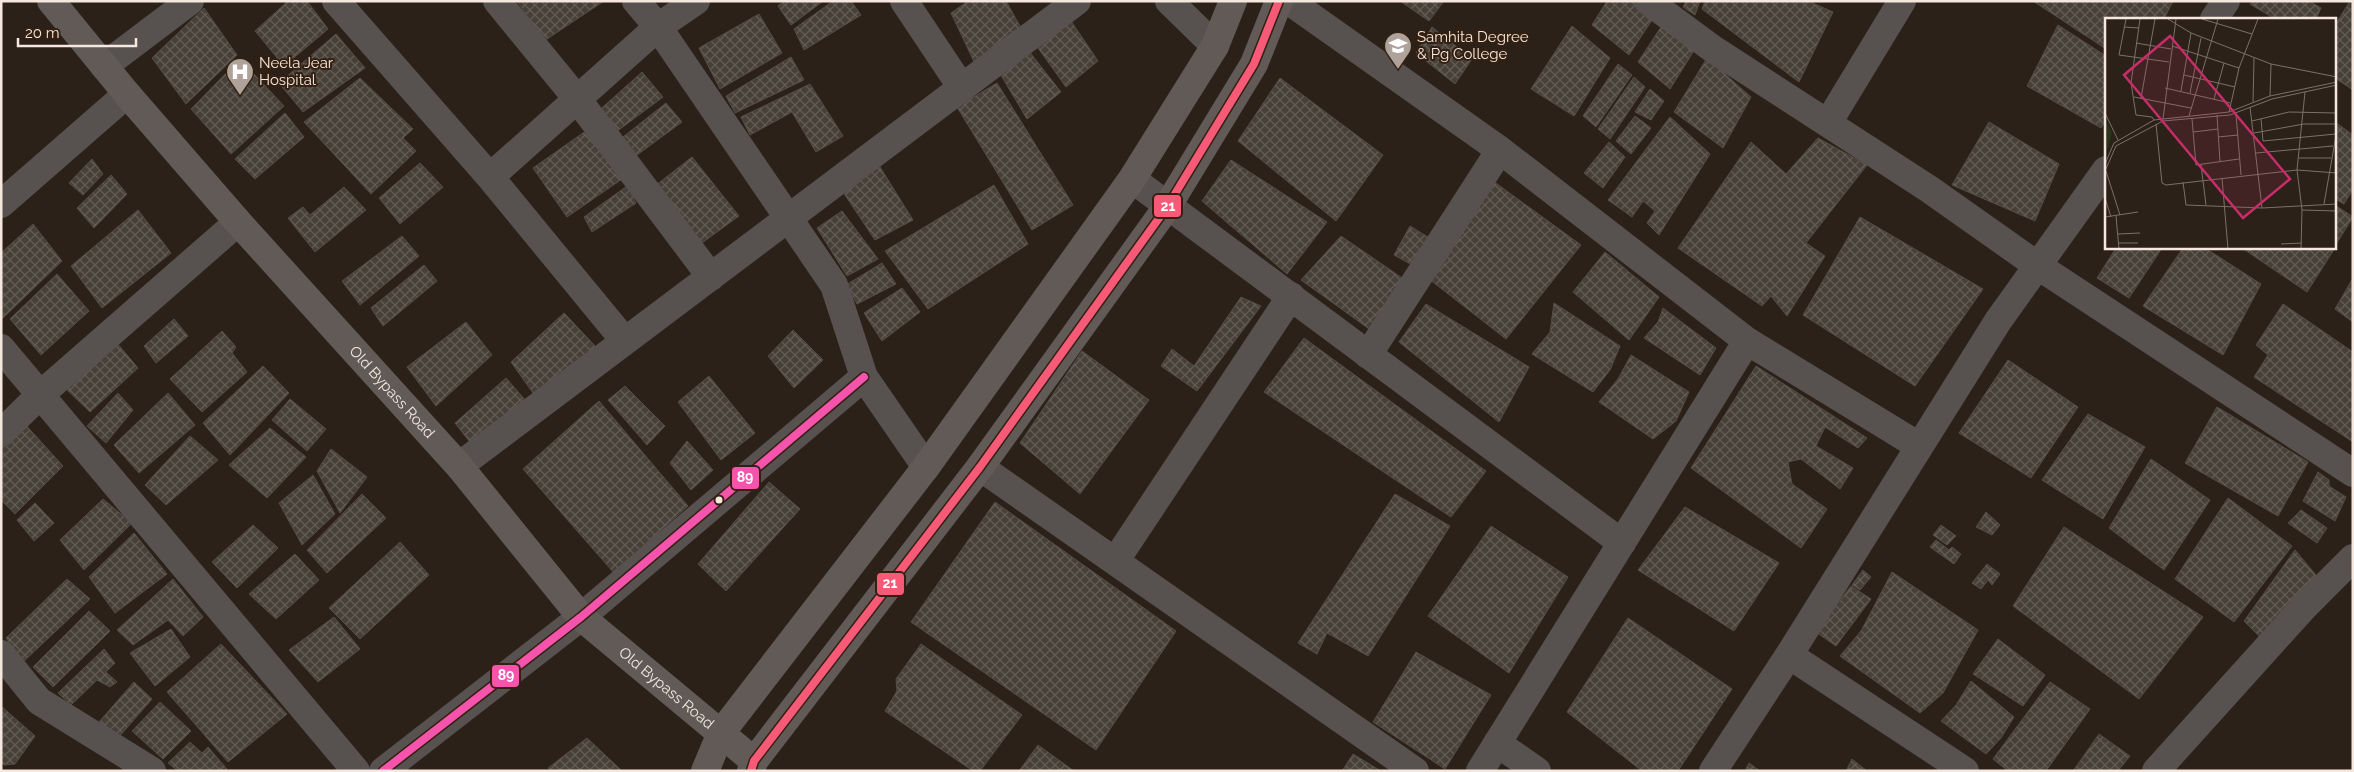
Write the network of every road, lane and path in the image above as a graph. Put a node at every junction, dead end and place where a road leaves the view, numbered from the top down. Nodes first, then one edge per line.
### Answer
1 (51, 1) edge
2 (190, 1) edge
3 (336, 1) edge
4 (497, 1) edge
5 (636, 1) edge
6 (696, 1) edge
7 (904, 1) edge
8 (1077, 1) edge
9 (1169, 1) edge
10 (1233, 1) edge
11 (1279, 1) edge
12 (1289, 1) edge
13 (1648, 1) edge
14 (1902, 1) edge
15 (2226, 1) edge
16 (2215, 18) edge
17 (658, 27) junction
18 (1215, 46) junction
19 (104, 66) junction
20 (962, 88) junction
21 (127, 94) junction
22 (578, 100) junction
23 (1828, 123) junction
24 (1500, 150) junction
25 (2105, 171) edge
26 (490, 177) junction
27 (1132, 179) junction
28 (1, 204) edge
29 (1168, 207) junction
30 (788, 218) junction
31 (238, 222) junction
32 (2038, 266) junction
33 (711, 277) junction
34 (1291, 296) junction
35 (624, 340) junction
36 (1748, 341) junction
37 (1, 348) edge
38 (1368, 355) junction
39 (864, 377) junction
40 (40, 395) junction
41 (1, 433) edge
42 (1919, 446) junction
43 (459, 466) junction
44 (926, 467) junction
45 (980, 467) junction
46 (2353, 473) edge
47 (1622, 543) junction
48 (2353, 558) edge
49 (1116, 560) junction
50 (581, 617) junction
51 (1, 654) edge
52 (1789, 655) junction
53 (721, 733) junction
54 (1497, 743) junction
55 (752, 766) edge
56 (152, 771) edge
57 (356, 771) edge
58 (384, 771) edge
59 (706, 771) edge
60 (1415, 771) edge
61 (1480, 771) edge
62 (1537, 771) edge
63 (1713, 771) edge
64 (1965, 771) edge
65 (2156, 771) edge

1 - 19 main road, Old Bypass Road
2 - 19 street
3 - 26 street
4 - 22 street
5 - 17 street
6 - 17 street
7 - 20 street
8 - 20 street
9 - 18 street
10 - 18 main road
11 - 29 main road
12 - 24 street
13 - 23 street
14 - 23 street
15 - 16 street
17 - 22 street
17 - 30 street
18 - 27 main road
19 - 21 main road, Old Bypass Road
20 - 30 street
21 - 28 street
21 - 31 main road, Old Bypass Road
22 - 26 street
22 - 33 street
23 - 32 street
24 - 36 street
24 - 38 street
25 - 32 street
26 - 35 street
27 - 29 street
27 - 44 main road
29 - 34 street
29 - 45 main road
30 - 33 street
30 - 39 street
31 - 40 street
31 - 43 main road, Old Bypass Road
32 - 42 street
32 - 46 street
33 - 35 street
34 - 38 street
34 - 49 street
35 - 43 street
36 - 42 street
36 - 47 street
37 - 40 street
38 - 47 street
39 - 44 street
39 - 50 street
40 - 41 street
40 - 57 street
42 - 52 street
43 - 50 main road, Old Bypass Road
44 - 53 main road
45 - 49 street
45 - 55 main road
47 - 54 street
48 - 65 street
49 - 60 street
50 - 53 main road, Old Bypass Road
50 - 58 street
51 - 56 street
52 - 63 street
52 - 64 street
53 - 55 main road, Old Bypass Road
53 - 59 main road
54 - 61 street
54 - 62 street

